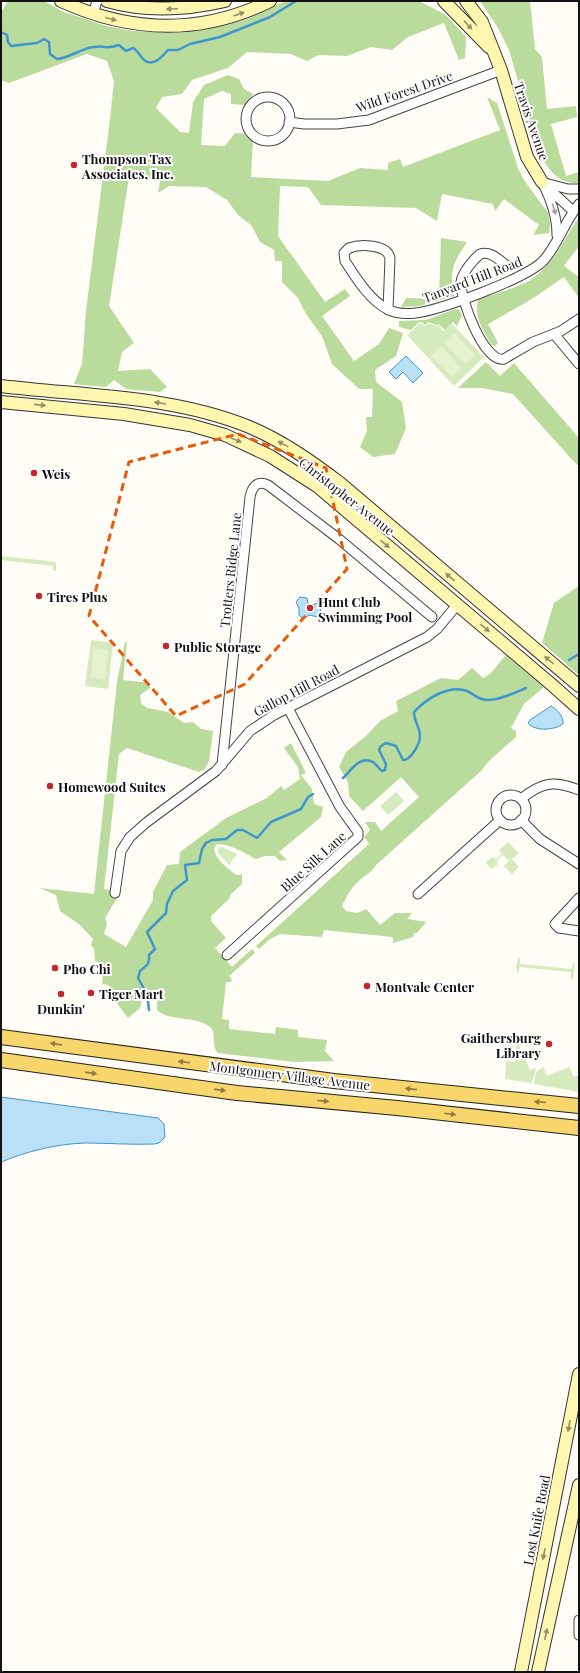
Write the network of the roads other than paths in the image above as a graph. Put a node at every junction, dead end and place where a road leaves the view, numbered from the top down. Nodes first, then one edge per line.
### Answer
1 (61, 1) edge
2 (97, 1) edge
3 (107, 1) edge
4 (225, 1) edge
5 (270, 1) edge
6 (444, 1) edge
7 (466, 1) edge
8 (93, 14) junction
9 (491, 49) junction
10 (500, 70) junction
11 (290, 122) junction
12 (542, 182) junction
13 (579, 189) edge
14 (576, 208) edge
15 (557, 238) junction
16 (506, 265) dead end
17 (465, 298) junction
18 (388, 310) junction
19 (577, 323) edge
20 (554, 334) junction
21 (579, 364) edge
22 (1, 386) edge
23 (3, 402) edge
24 (457, 604) junction
25 (432, 617) dead end
26 (579, 686) edge
27 (288, 708) junction
28 (579, 709) edge
29 (222, 765) junction
30 (579, 790) edge
31 (521, 799) junction
32 (500, 820) junction
33 (521, 820) junction
34 (579, 864) edge
35 (115, 893) dead end
36 (418, 894) dead end
37 (579, 898) edge
38 (579, 931) edge
39 (227, 955) dead end
40 (1, 1037) edge
41 (1, 1060) edge
42 (578, 1105) edge
43 (557, 1126) junction
44 (579, 1128) edge
45 (579, 1135) edge
46 (579, 1374) edge
47 (579, 1485) edge
48 (579, 1620) edge
49 (579, 1635) edge
50 (520, 1672) edge
51 (538, 1672) edge

1 - 8 street
2 - 8 street
4 -> 3 street
8 -> 5 street
6 -> 9 street, Travis Avenue
7 - 9 street, Travis Avenue
9 - 10 street, Travis Avenue
10 - 11 street, Wild Forest Drive
10 - 12 street, Travis Avenue
11 - 11 street
12 - 13 street
12 - 14 street, Travis Avenue
12 -> 15 street
14 - 15 street, Tanyard Hill Road
15 - 17 street, Tanyard Hill Road
16 - 17 street
17 - 18 street, Tanyard Hill Road
17 - 20 street
18 - 18 street
19 - 20 street
20 - 21 street
26 -> 22 street, Christopher Avenue
23 -> 24 street, Christopher Avenue
24 - 27 street, Gallop Hill Road
24 -> 28 street, Christopher Avenue
25 - 29 street, Trotters Ridge Lane
27 - 29 street, Gallop Hill Road
27 - 39 street, Blue Silk Lane
29 - 35 street, Gallop Hill Road
30 - 31 street
31 - 32 street
31 - 33 street
32 - 33 street
32 - 36 street
33 - 34 street
37 - 38 street
42 -> 40 main road, Montgomery Village Avenue
41 -> 43 main road, Montgomery Village Avenue
43 - 44 main road, Montgomery Village Avenue
43 - 45 main road
46 -> 50 street, Lost Knife Road
51 -> 47 street
48 - 49 street

